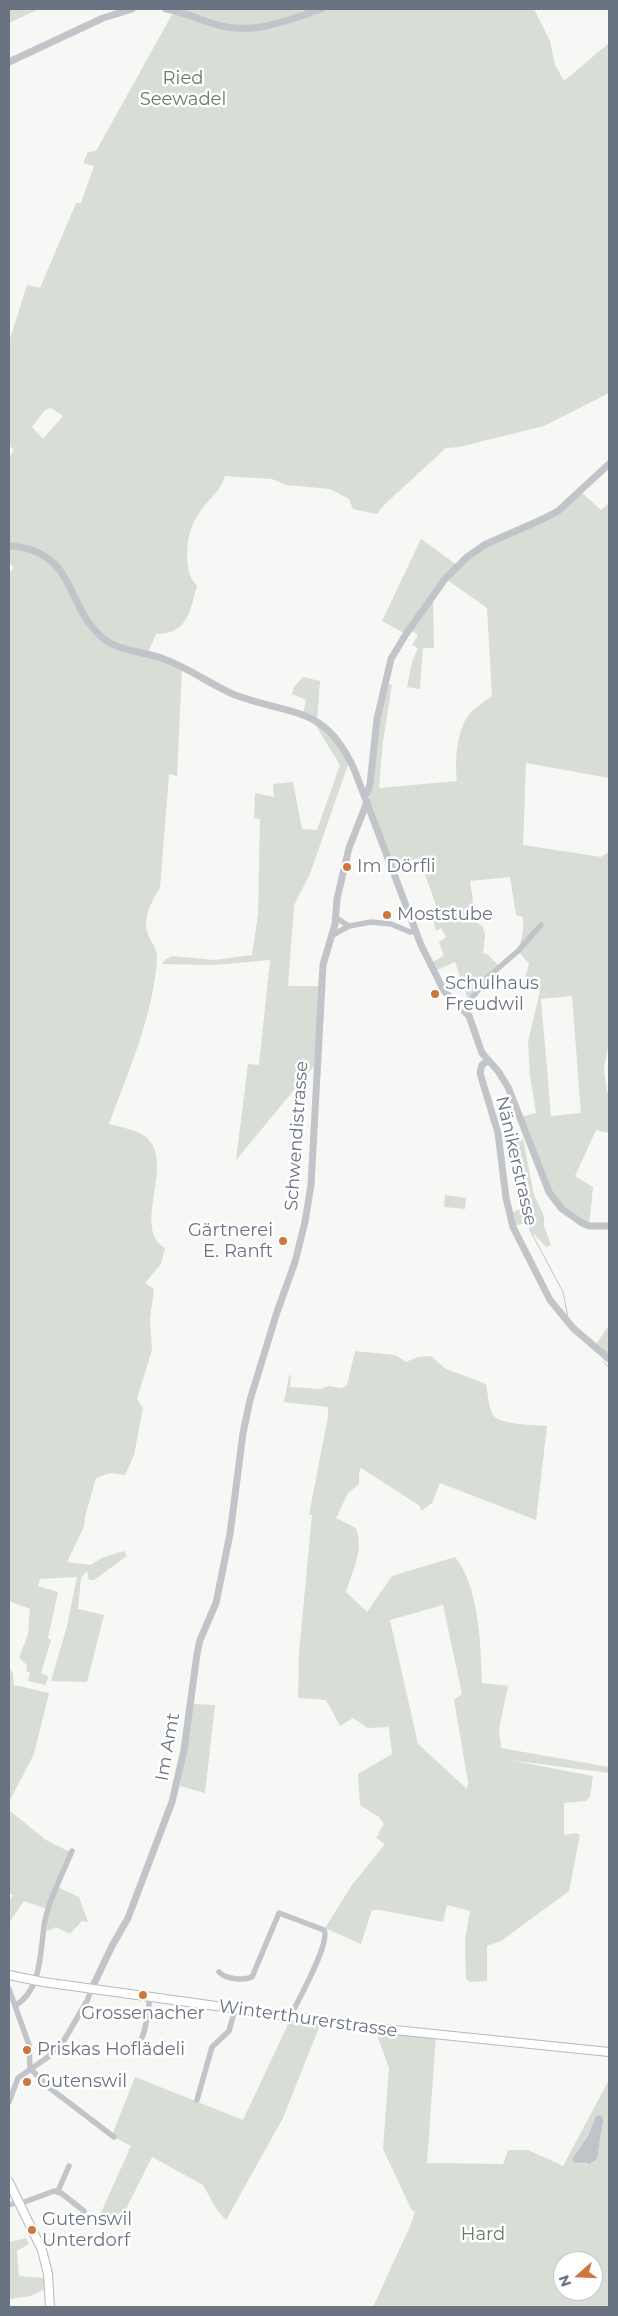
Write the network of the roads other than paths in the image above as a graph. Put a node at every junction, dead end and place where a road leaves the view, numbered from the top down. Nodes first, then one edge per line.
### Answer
1 (132, 9) edge
2 (166, 9) edge
3 (321, 9) edge
4 (9, 62) edge
5 (609, 464) edge
6 (9, 546) edge
7 (366, 799) junction
8 (336, 917) junction
9 (541, 925) dead end
10 (349, 926) junction
11 (416, 932) junction
12 (331, 936) junction
13 (464, 1009) junction
14 (487, 1061) junction
15 (609, 1226) edge
16 (609, 1359) edge
17 (234, 1500) joint
18 (72, 1851) dead end
19 (219, 1972) dead end
20 (9, 1975) edge
21 (34, 1982) junction
22 (92, 1988) junction
23 (9, 1990) edge
24 (150, 1996) junction
25 (16, 2005) junction
26 (234, 2009) junction
27 (290, 2017) junction
28 (609, 2052) edge
29 (132, 2053) dead end
30 (30, 2068) junction
31 (197, 2100) dead end
32 (9, 2102) edge
33 (114, 2137) dead end
34 (69, 2166) dead end
35 (9, 2182) edge
36 (58, 2191) junction
37 (19, 2203) junction
38 (9, 2205) edge
39 (84, 2211) dead end
40 (50, 2307) edge

1 - 4 street
2 - 3 street
5 - 7 street, Schwendistrasse
6 - 7 street
7 - 8 street, Schwendistrasse
7 - 11 street
8 - 10 street
8 - 12 street, Schwendistrasse
9 - 13 street
10 - 11 street
10 - 12 street
11 - 13 street
12 - 17 street, Schwendistrasse
13 - 14 street
14 - 15 street
14 - 16 street, Nänikerstrasse
17 - 22 street, Im Amt
18 - 21 street
19 - 27 street
20 - 21 main road, Winterthurerstrasse
21 - 22 main road, Winterthurerstrasse
21 - 25 street
22 - 24 main road, Winterthurerstrasse
22 - 30 street
23 - 25 street
24 - 26 main road, Winterthurerstrasse
24 - 29 street
25 - 30 street
26 - 27 main road, Winterthurerstrasse
26 - 31 street
27 - 28 main road, Winterthurerstrasse
30 - 32 street
30 - 33 street
34 - 36 street
35 - 37 main road
36 - 37 street
36 - 39 street
37 - 38 street
37 - 40 main road

